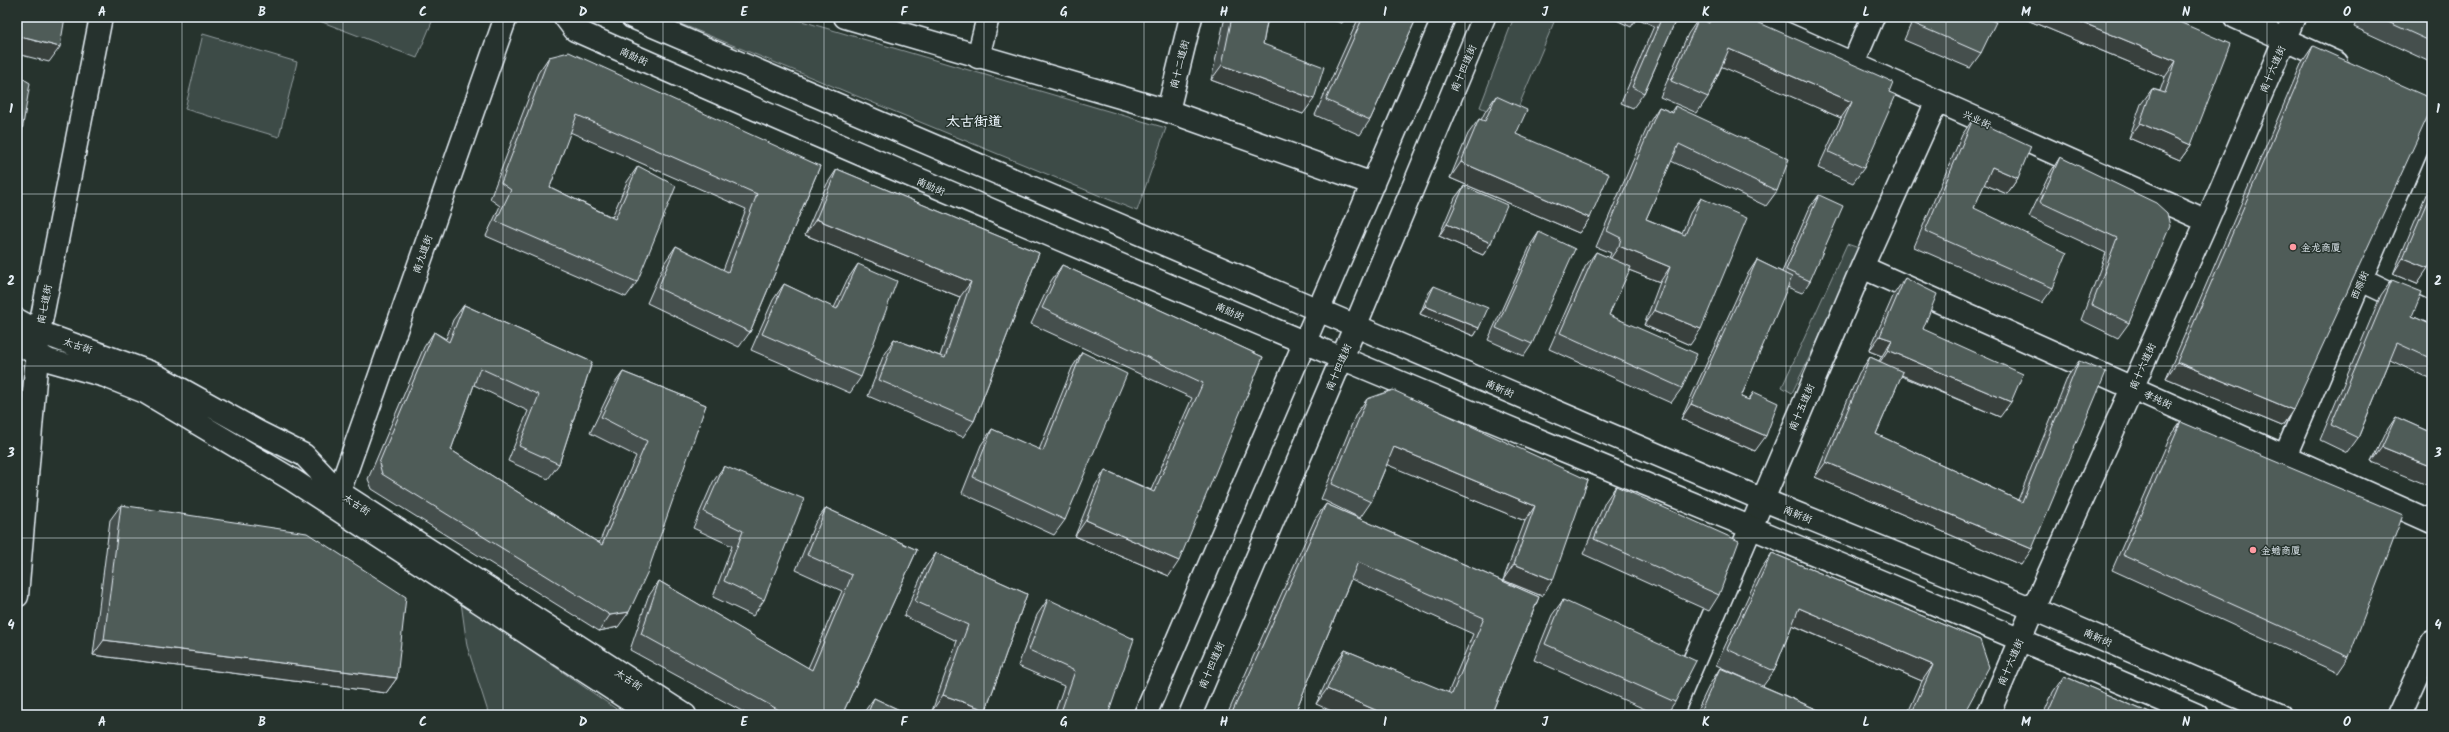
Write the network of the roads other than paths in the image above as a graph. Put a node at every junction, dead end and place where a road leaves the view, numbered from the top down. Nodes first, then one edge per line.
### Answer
1 (101, 17) edge
2 (506, 17) edge
3 (565, 17) edge
4 (632, 17) edge
5 (845, 17) edge
6 (988, 17) edge
7 (1191, 17) edge
8 (1444, 17) edge
9 (1484, 17) edge
10 (1748, 17) edge
11 (1873, 17) edge
12 (2235, 17) edge
13 (2294, 17) edge
14 (2284, 40) junction
15 (978, 57) junction
16 (1853, 64) junction
17 (2355, 70) edge
18 (1937, 101) junction
19 (2427, 105) edge
20 (1168, 111) junction
21 (1373, 184) junction
22 (2207, 221) junction
23 (1862, 267) junction
24 (2361, 280) junction
25 (1318, 311) junction
26 (2432, 314) edge
27 (17, 320) edge
28 (1355, 326) junction
29 (39, 332) junction
30 (1304, 342) junction
31 (17, 343) edge
32 (37, 354) junction
33 (1342, 358) junction
34 (2132, 388) junction
35 (2286, 456) junction
36 (339, 492) junction
37 (1761, 499) junction
38 (2432, 522) edge
39 (1750, 526) junction
40 (17, 596) edge
41 (2033, 610) junction
42 (2020, 638) junction
43 (2432, 642) edge
44 (652, 715) edge
45 (685, 715) edge
46 (1145, 715) edge
47 (1190, 715) edge
48 (1671, 715) edge
49 (1988, 715) edge
50 (2197, 715) edge
51 (2280, 715) edge
52 (2399, 715) edge

1 - 29 main road, 南七道街
2 - 36 main road, 南九道街
3 - 30 main road, 南勋街
4 - 25 main road
5 - 15 main road
6 - 15 main road
7 - 20 main road, 南十二道街
8 - 21 main road
9 - 28 main road, 南十四道街
10 - 16 main road, 兴业街
11 - 16 main road
12 - 14 main road
13 - 14 main road, 南十六道街
14 - 17 main road
14 - 22 main road, 南十六道街
15 - 20 main road
16 - 18 main road, 兴业街
18 - 22 main road, 兴业街
18 - 23 main road, 南十五道街
19 - 24 main road, 西顺街
20 - 21 main road
21 - 25 main road
22 - 34 main road, 南十六道街
23 - 34 main road, 孝纯街
23 - 37 main road, 南十五道街
24 - 26 main road
24 - 35 main road, 西顺街
25 - 28 main road, 南新街
25 - 30 main road
27 - 29 main road, 太古街
28 - 33 main road, 南十四道街
28 - 37 main road, 南新街
29 - 32 main road, 南七道街
29 - 36 main road, 太古街
30 - 33 main road
30 - 46 main road
31 - 32 main road, 太古街
32 - 40 main road, 南七道街
32 - 44 main road, 太古街
33 - 39 main road
33 - 47 main road, 南十四道街
34 - 35 main road, 孝纯街
34 - 41 main road, 南十六道街
35 - 38 main road, 孝纯街
36 - 45 main road, 太古街
37 - 39 main road, 南十五道街
37 - 41 main road, 南新街
39 - 42 main road
39 - 48 main road, 南十五道街
41 - 42 main road, 南十六道街
41 - 51 main road, 南新街
42 - 49 main road, 南十六道街
42 - 50 main road
43 - 52 main road

